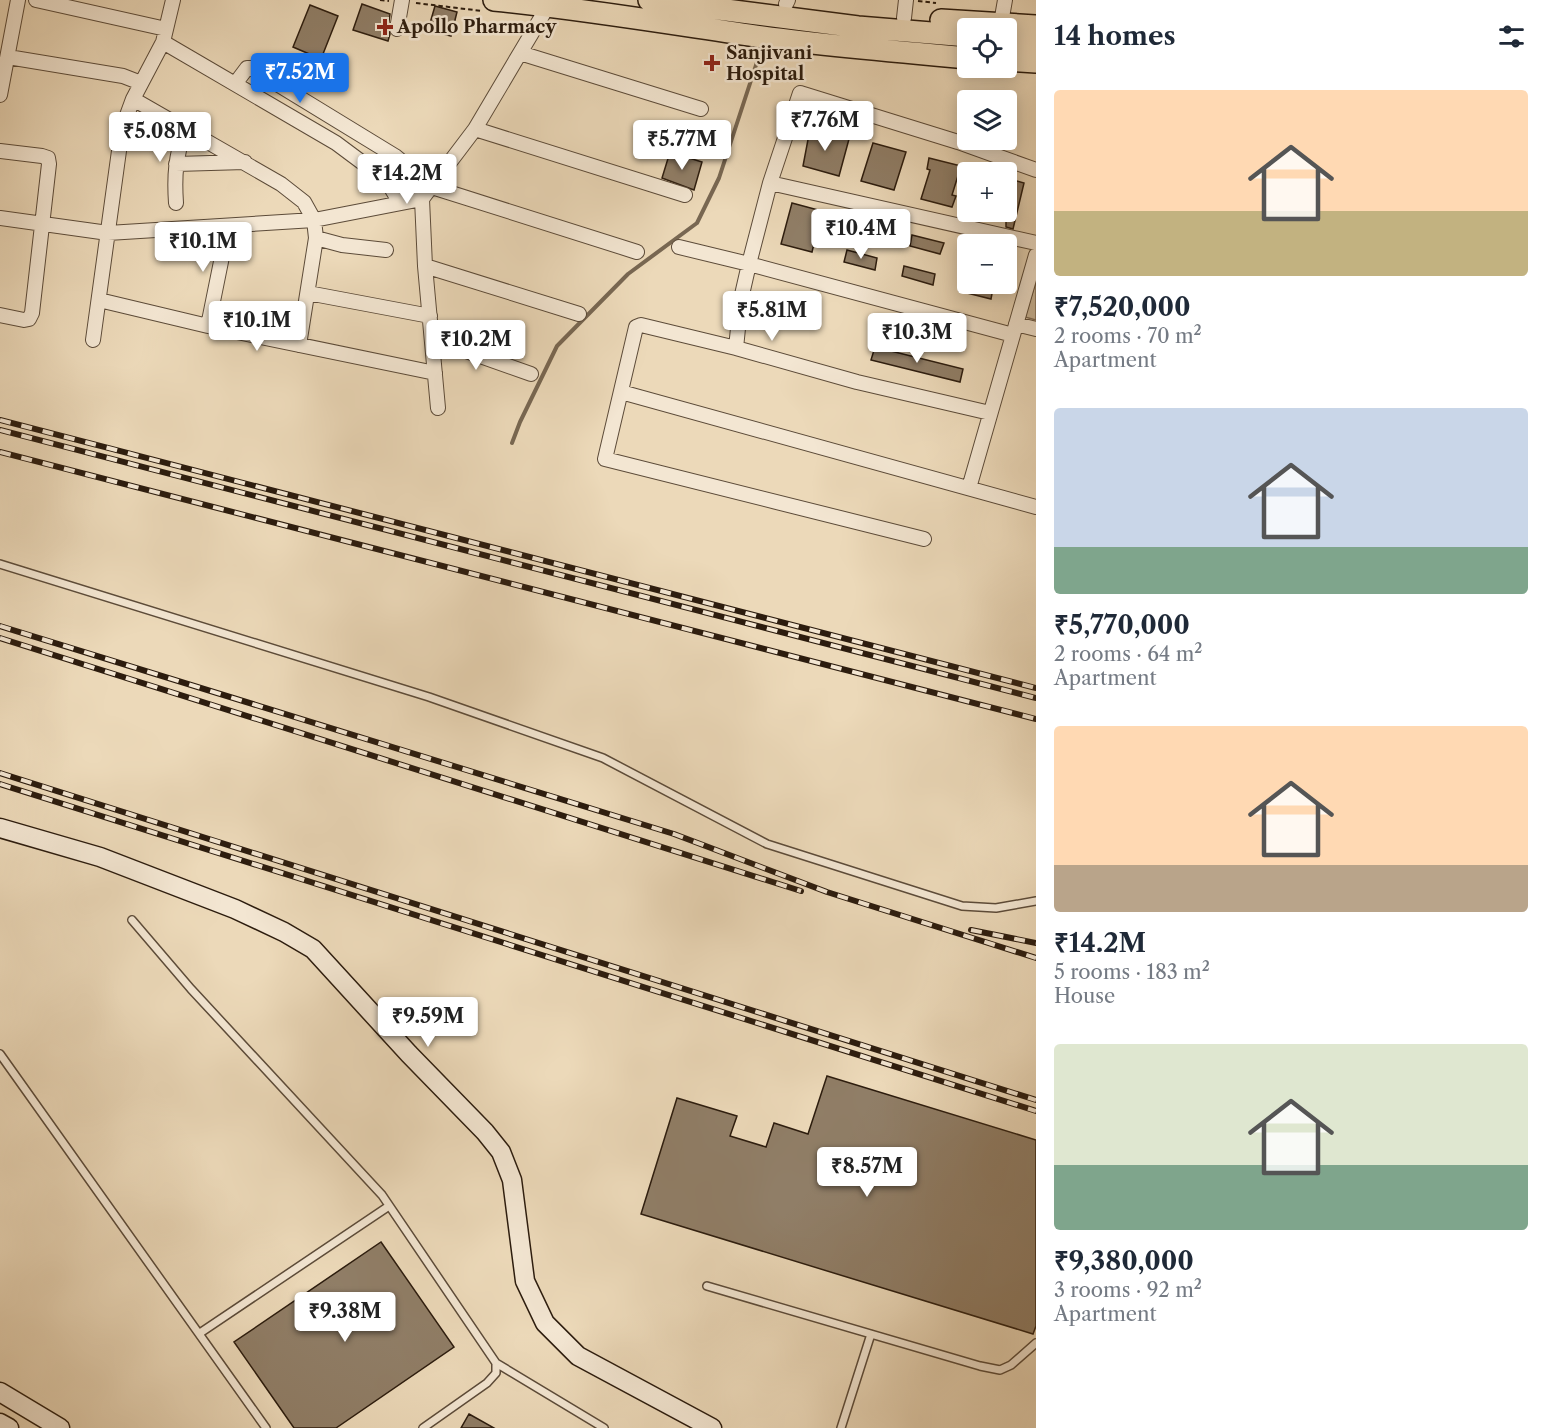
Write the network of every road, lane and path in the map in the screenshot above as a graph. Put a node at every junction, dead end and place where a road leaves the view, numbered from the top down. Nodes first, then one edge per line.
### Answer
1 (18, 0) edge
2 (36, 0) edge
3 (173, 0) edge
4 (402, 0) edge
5 (494, 0) edge
6 (649, 0) edge
7 (750, 0) edge
8 (1005, 0) edge
9 (787, 2) edge
10 (548, 6) junction
11 (905, 9) edge
12 (1004, 18) edge
13 (957, 21) edge
14 (1036, 26) edge
15 (166, 28) junction
16 (397, 29) dead end
17 (1017, 29) edge
18 (957, 35) edge
19 (1017, 35) edge
20 (1036, 41) edge
21 (520, 53) junction
22 (8, 57) junction
23 (957, 57) edge
24 (1017, 61) edge
25 (1036, 62) edge
26 (240, 77) junction
27 (141, 83) junction
28 (0, 95) edge
29 (133, 99) junction
30 (701, 109) dead end
31 (185, 129) junction
32 (475, 129) junction
33 (0, 151) edge
34 (246, 162) junction
35 (176, 164) junction
36 (1036, 170) edge
37 (770, 183) junction
38 (432, 187) junction
39 (685, 195) dead end
40 (410, 201) junction
41 (176, 203) dead end
42 (0, 218) edge
43 (314, 220) junction
44 (41, 223) junction
45 (228, 227) junction
46 (108, 233) junction
47 (316, 238) junction
48 (1036, 243) edge
49 (679, 247) dead end
50 (386, 250) dead end
51 (637, 252) dead end
52 (1036, 255) edge
53 (749, 264) junction
54 (425, 266) junction
55 (308, 293) junction
56 (99, 300) junction
57 (579, 314) dead end
58 (0, 315) edge
59 (426, 315) junction
60 (208, 326) junction
61 (1036, 329) edge
62 (1014, 330) junction
63 (432, 339) junction
64 (93, 340) dead end
65 (299, 345) junction
66 (736, 348) junction
67 (430, 372) junction
68 (531, 374) dead end
69 (621, 392) junction
70 (438, 408) dead end
71 (990, 413) junction
72 (969, 488) junction
73 (1036, 507) edge
74 (924, 539) dead end
75 (0, 564) edge
76 (0, 828) edge
77 (1036, 901) edge
78 (132, 920) dead end
79 (0, 1054) edge
80 (389, 1206) junction
81 (707, 1286) dead end
82 (200, 1333) junction
83 (871, 1334) junction
84 (1036, 1343) edge
85 (496, 1363) junction
86 (0, 1392) edge
87 (0, 1423) edge
88 (9, 1428) edge
89 (60, 1428) edge
90 (266, 1428) edge
91 (423, 1428) edge
92 (604, 1428) edge
93 (712, 1428) edge
94 (841, 1428) edge

1 - 22 street
2 - 15 street
3 - 15 street
4 - 16 street
5 - 10 main road
6 - 18 main road
7 - 9 main road
8 - 12 street
9 - 11 main road
10 - 21 street
10 - 23 main road
11 - 13 main road
14 - 17 main road
15 - 26 street
15 - 27 street
19 - 20 main road
21 - 30 street
21 - 32 street
22 - 27 street
22 - 28 street
24 - 25 main road
26 - 40 street
26 - 40 street
27 - 29 street
29 - 31 street
29 - 46 street
31 - 34 street
31 - 35 street
32 - 38 street
32 - 39 street
33 - 44 street
34 - 35 street
34 - 43 street
35 - 41 street
36 - 37 street
37 - 48 street
37 - 53 street
38 - 40 street
38 - 51 street
40 - 43 street
40 - 54 street
42 - 44 street
43 - 45 street
43 - 47 street
44 - 46 street
44 - 58 street
45 - 46 street
45 - 60 street
46 - 56 street
47 - 50 street
47 - 55 street
49 - 53 street
52 - 62 street
53 - 62 street
53 - 66 street
54 - 57 street
54 - 59 street
55 - 59 street
55 - 65 street
56 - 60 street
56 - 64 street
59 - 63 street
60 - 65 street
61 - 62 street
62 - 71 street
63 - 67 street
63 - 68 street
65 - 67 street
66 - 69 street
66 - 71 street
67 - 70 street
69 - 72 street
69 - 74 street
71 - 72 street
72 - 73 street
75 - 77 lane
76 - 93 street
78 - 80 lane
79 - 82 lane
80 - 82 lane
80 - 85 lane
81 - 83 lane
82 - 90 lane
83 - 84 lane
83 - 94 lane
85 - 91 lane
85 - 92 lane
86 - 89 street
87 - 88 street

